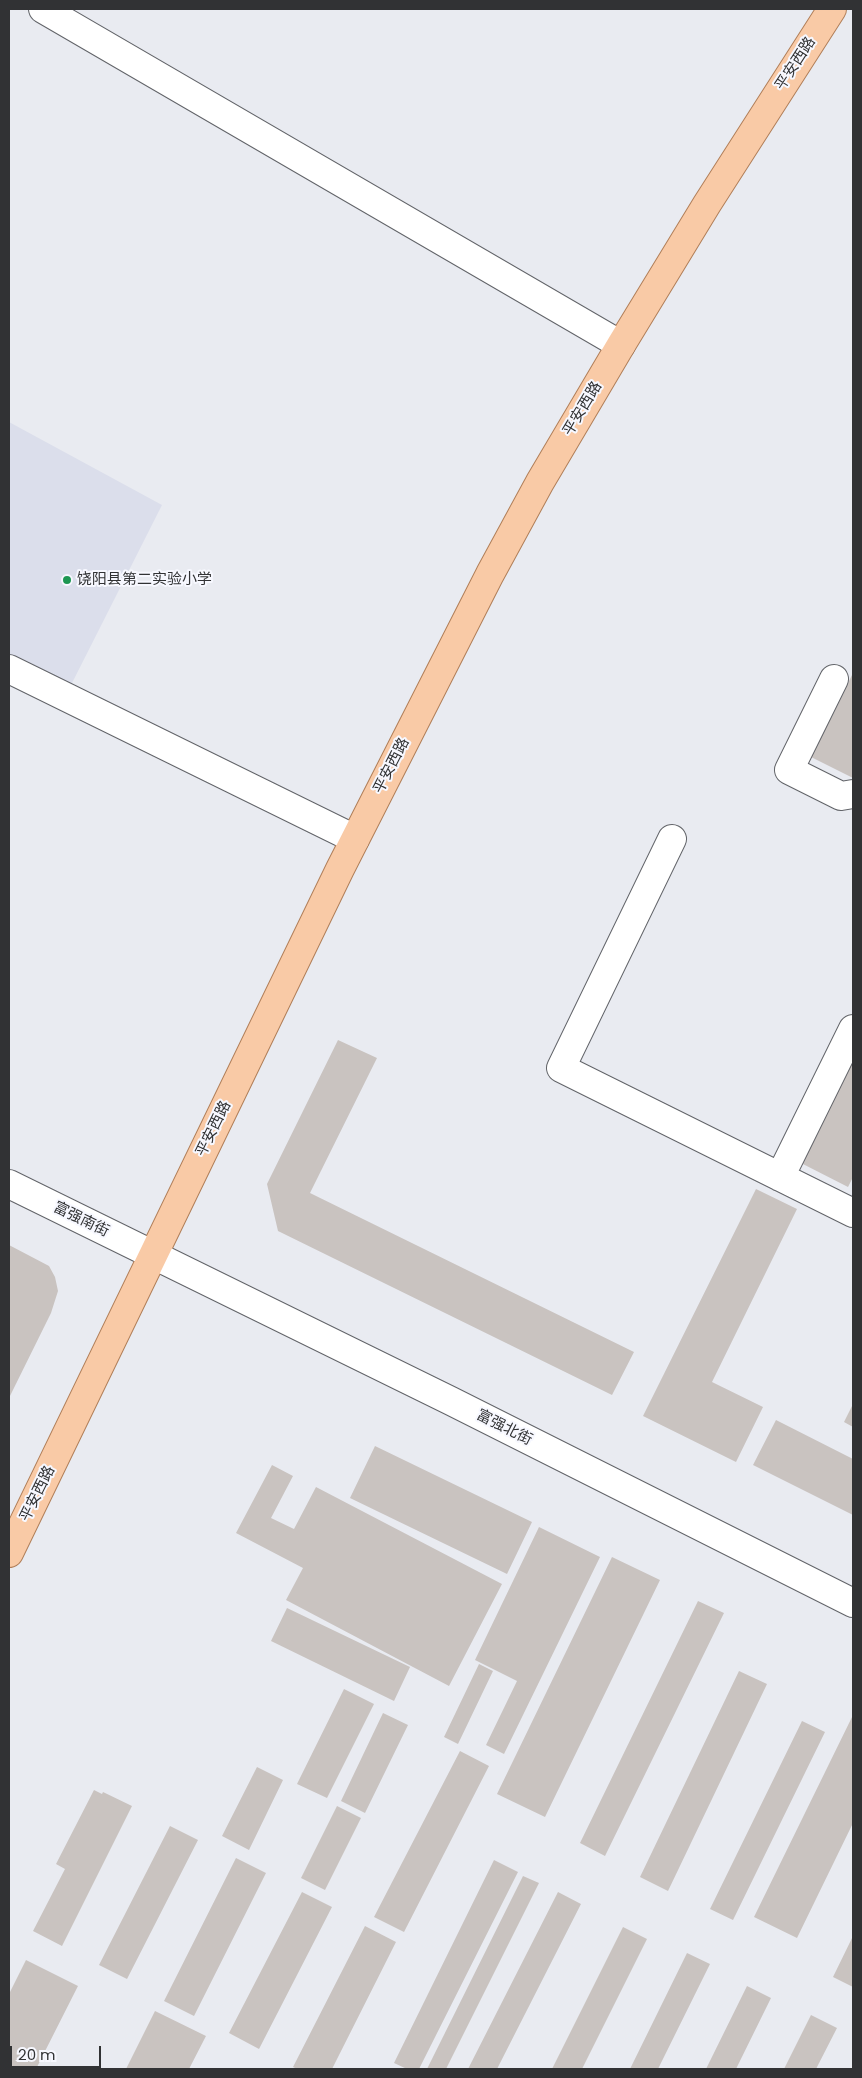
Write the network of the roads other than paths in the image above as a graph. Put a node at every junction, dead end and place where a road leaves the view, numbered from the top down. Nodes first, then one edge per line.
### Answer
1 (43, 9) edge
2 (832, 9) edge
3 (621, 345) junction
4 (9, 669) edge
5 (834, 679) dead end
6 (853, 794) edge
7 (355, 839) junction
8 (672, 840) dead end
9 (853, 1029) edge
10 (780, 1177) junction
11 (9, 1184) edge
12 (853, 1213) edge
13 (153, 1255) junction
14 (9, 1553) edge
15 (853, 1602) edge

1 - 3 street
2 - 3 main road, 平安西路
3 - 7 main road, 平安西路
4 - 7 street
5 - 6 street
7 - 13 main road, 平安西路
8 - 10 street
9 - 10 street
10 - 12 street
11 - 13 street, 富强南街
13 - 14 main road, 平安西路
13 - 15 street, 富强北街

